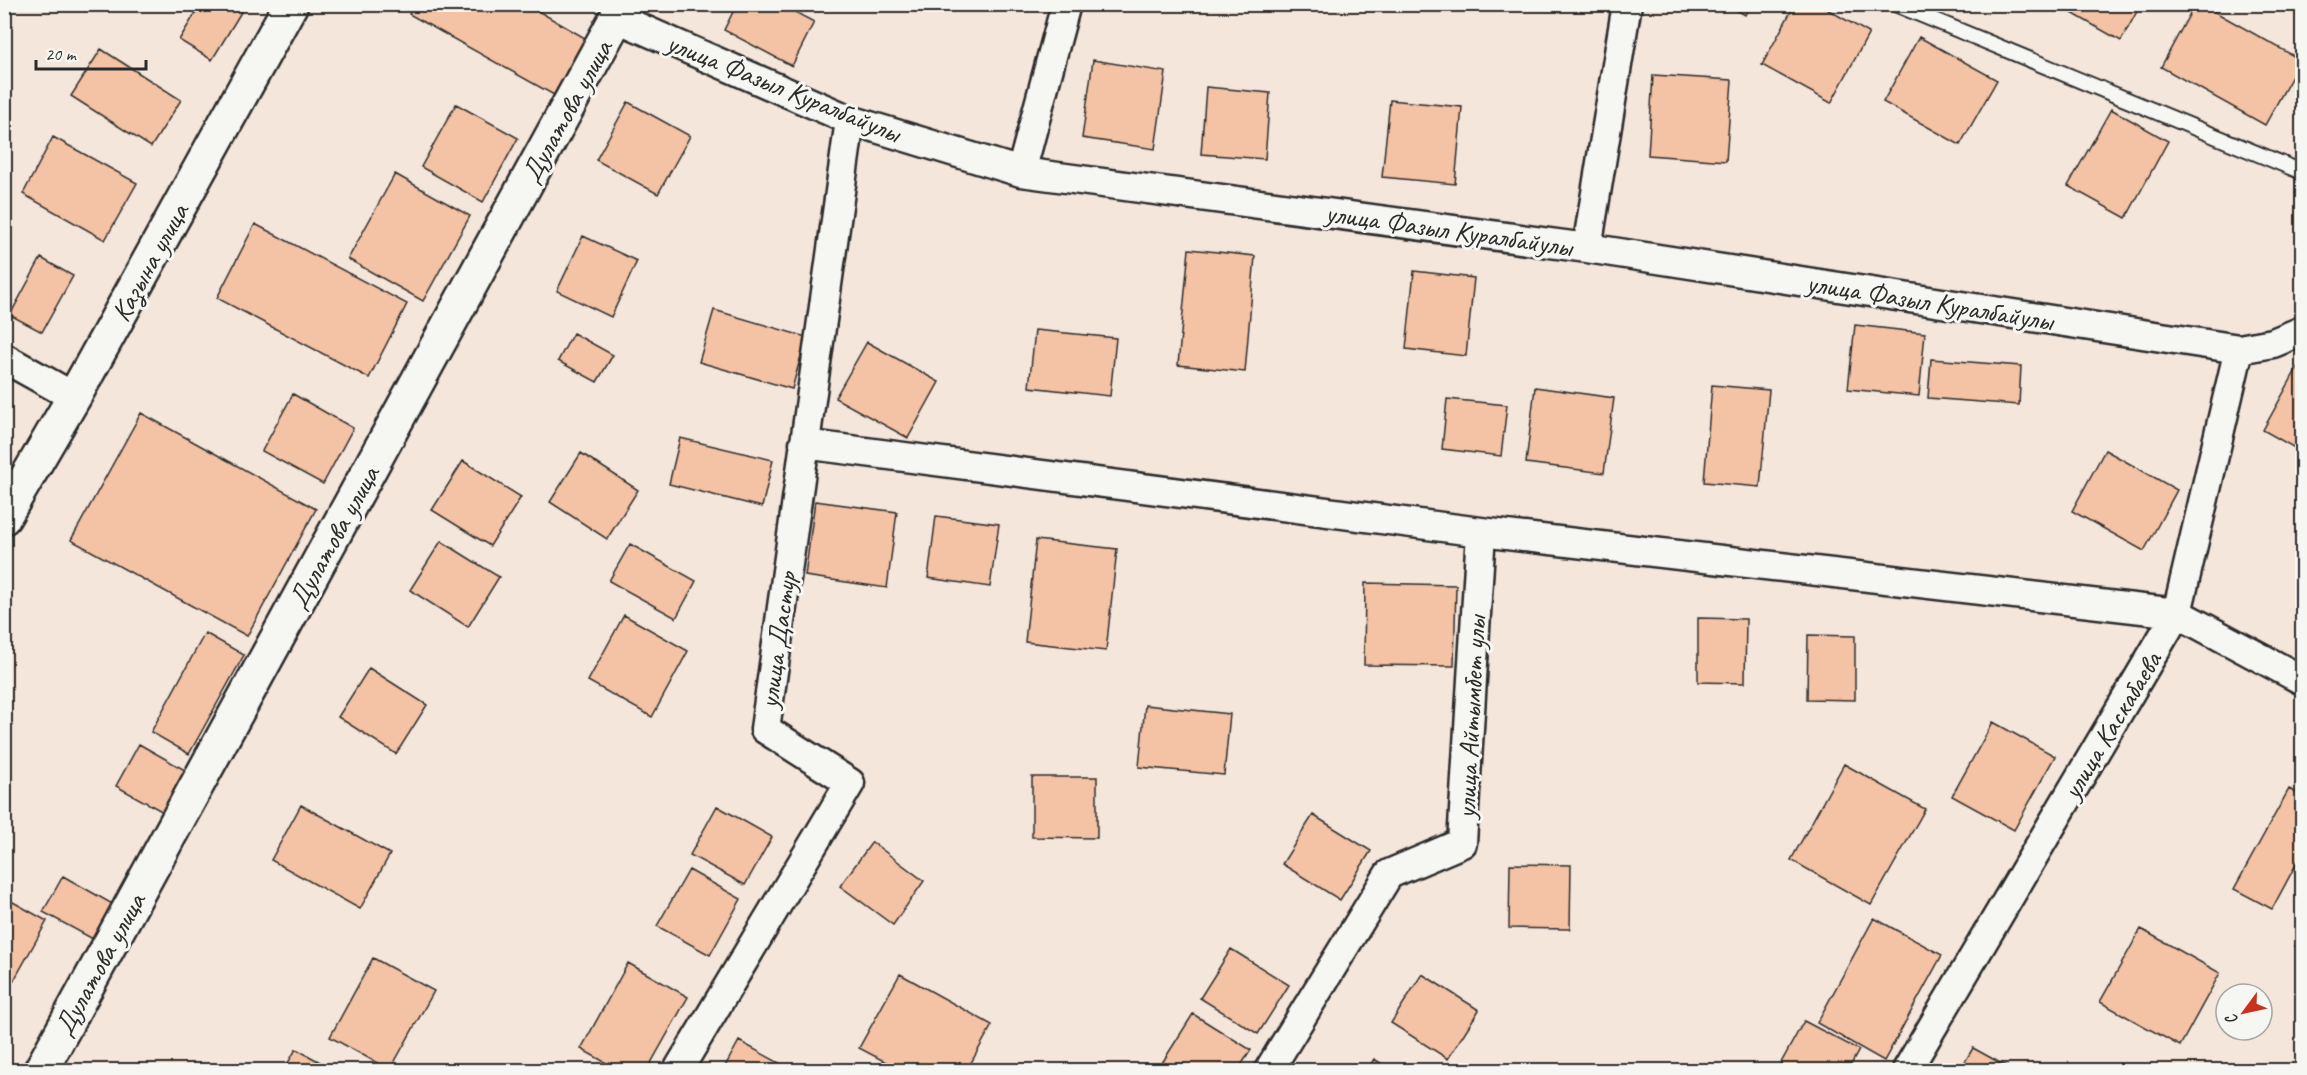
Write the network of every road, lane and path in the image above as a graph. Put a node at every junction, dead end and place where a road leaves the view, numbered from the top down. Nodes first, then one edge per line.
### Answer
1 (291, 4) edge
2 (1066, 4) edge
3 (1627, 4) edge
4 (1895, 4) edge
5 (620, 11) edge
6 (849, 120) junction
7 (1021, 172) junction
8 (2302, 172) edge
9 (1587, 248) junction
10 (2302, 331) edge
11 (2239, 349) junction
12 (4, 358) edge
13 (75, 397) junction
14 (804, 444) junction
15 (4, 517) edge
16 (1481, 532) junction
17 (2177, 613) junction
18 (2302, 680) edge
19 (41, 1071) edge
20 (678, 1071) edge
21 (1269, 1071) edge
22 (1907, 1071) edge

1 - 13 street, Казына улица
2 - 7 street
3 - 9 street
4 - 8 lane
5 - 6 street, улица Фазыл Куралбайулы
5 - 19 street, Дулатова улица
6 - 7 street, улица Фазыл Куралбайулы
6 - 14 street, улица Дастур
7 - 9 street, улица Фазыл Куралбайулы
9 - 11 street, улица Фазыл Куралбайулы
10 - 11 street, улица Фазыл Куралбайулы
11 - 17 street, улица Каскабаева
12 - 13 street
13 - 15 street, Казына улица
14 - 16 street
14 - 20 street, улица Дастур
16 - 17 street
16 - 21 street, улица Айтымбет улы
17 - 18 street
17 - 22 street, улица Каскабаева

